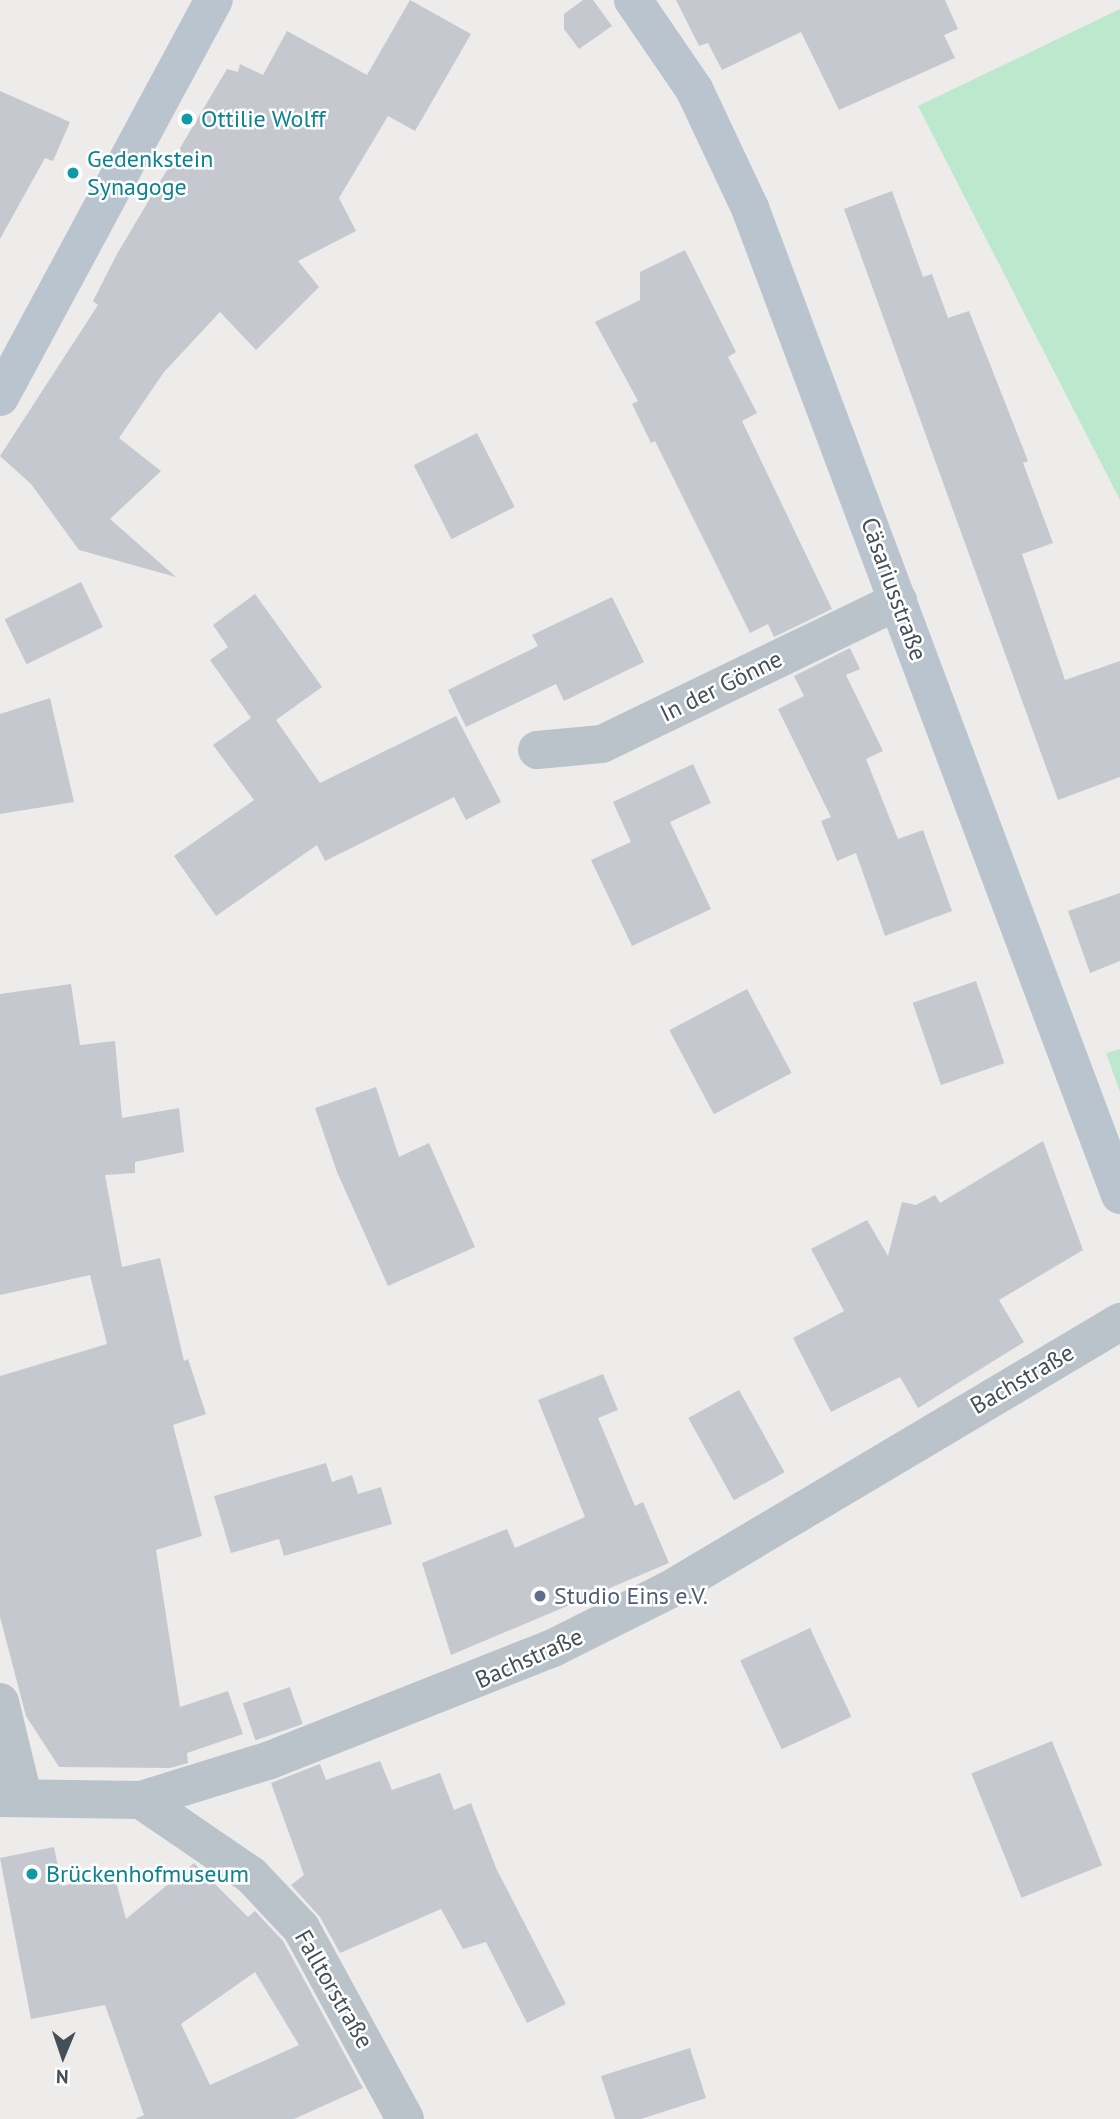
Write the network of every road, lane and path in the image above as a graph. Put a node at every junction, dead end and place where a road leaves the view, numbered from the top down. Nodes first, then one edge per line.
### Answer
1 (214, 0) edge
2 (633, 0) edge
3 (0, 397) edge
4 (898, 601) junction
5 (537, 750) dead end
6 (1120, 1195) edge
7 (1120, 1322) edge
8 (0, 1702) edge
9 (12, 1797) edge
10 (141, 1800) junction
11 (405, 2119) edge

1 - 3 main road
2 - 4 main road, Cäsariusstraße
4 - 5 street, In der Gönne
4 - 6 main road, Cäsariusstraße
7 - 10 street, Bachstraße
8 - 9 street
9 - 10 street, Bachstraße
10 - 11 street, Falltorstraße

